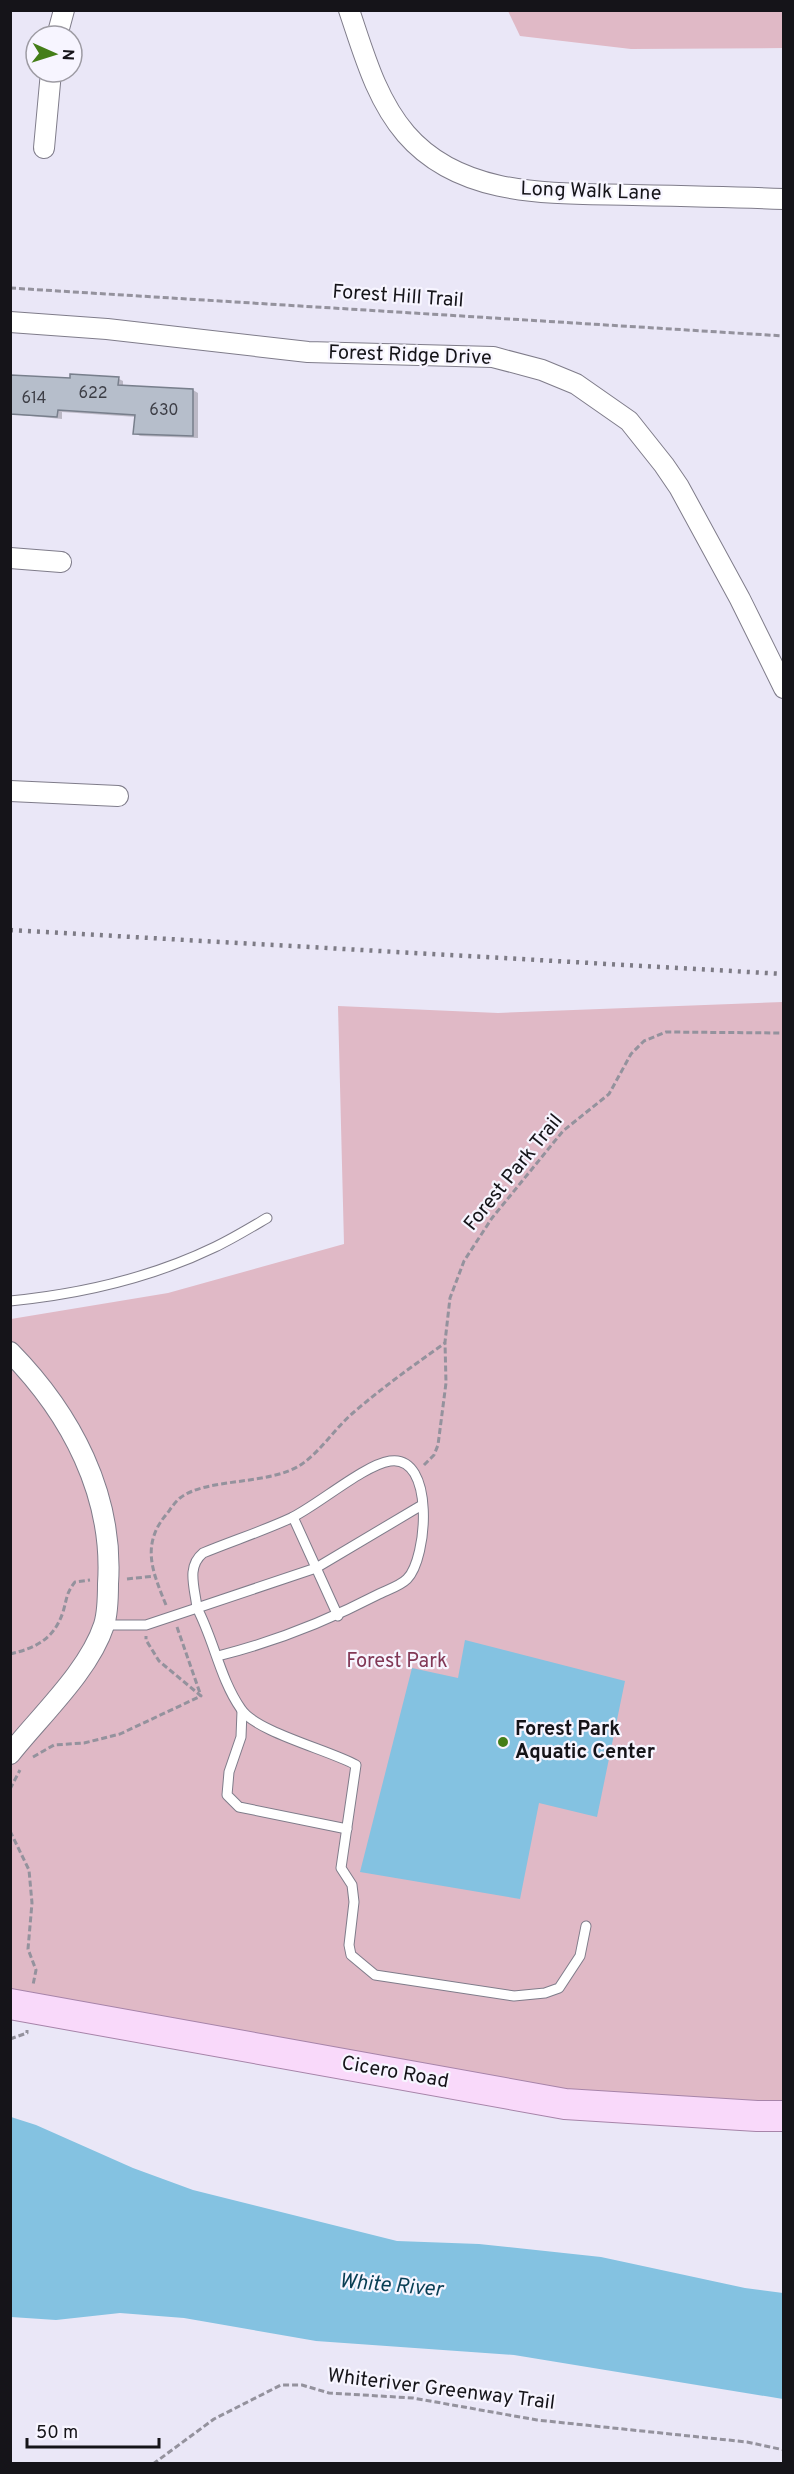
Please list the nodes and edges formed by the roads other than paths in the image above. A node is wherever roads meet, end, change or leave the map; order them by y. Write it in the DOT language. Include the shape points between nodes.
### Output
graph roads {
  1 [pos="350,10"];
  2 [pos="50,84"];
  3 [pos="44,148"];
  4 [pos="783,199"];
  5 [pos="10,322"];
  6 [pos="10,558"];
  7 [pos="61,562"];
  8 [pos="783,688"];
  9 [pos="10,791"];
  10 [pos="118,796"];
  11 [pos="267,1218"];
  12 [pos="10,1301"];
  13 [pos="10,1352"];
  14 [pos="422,1505"];
  15 [pos="293,1517"];
  16 [pos="316,1568"];
  17 [pos="198,1608"];
  18 [pos="338,1616"];
  19 [pos="104,1625"];
  20 [pos="218,1656"];
  21 [pos="242,1711"];
  22 [pos="20,1760"];
  23 [pos="347,1828"];
  24 [pos="586,1926"];
  25 [pos="20,2005"];
  26 [pos="783,2116"];
  1 -- 4 [label="street, Long Walk Lane" via="375,84 389,110 414,141 454,170 483,182 533,192"];
  2 -- 3 [label="street"];
  5 -- 8 [label="street, Forest Ridge Drive" via="308,352 493,357 576,384 629,422 679,487"];
  6 -- 7 [label="street"];
  9 -- 10 [label="street"];
  11 -- 12 [label="lane" via="215,1247 120,1282"];
  13 -- 19 [label="street" via="55,1403 82,1453 101,1502 110,1556"];
  14 -- 15 [label="lane" via="416,1473 402,1462 389,1461"];
  14 -- 16 [label="lane"];
  14 -- 18 [label="lane" via="419,1558 406,1579"];
  15 -- 16 [label="lane"];
  15 -- 17 [label="lane" via="195,1559 192,1567"];
  16 -- 17 [label="lane"];
  16 -- 18 [label="lane"];
  17 -- 19 [label="lane" via="146,1625"];
  17 -- 20 [label="lane"];
  18 -- 20 [label="lane" via="259,1646"];
  19 -- 22 [label="street"];
  20 -- 21 [label="lane"];
  21 -- 23 [label="lane" via="261,1725 356,1765"];
  21 -- 23 [label="lane" via="241,1737 229,1772 227,1795 239,1807"];
  23 -- 24 [label="lane" via="341,1868 353,1894 349,1945 351,1955 375,1976 513,1996 546,1993 559,1988 580,1956"];
  25 -- 26 [label="main road, Cicero Road" via="565,2104"];
}
